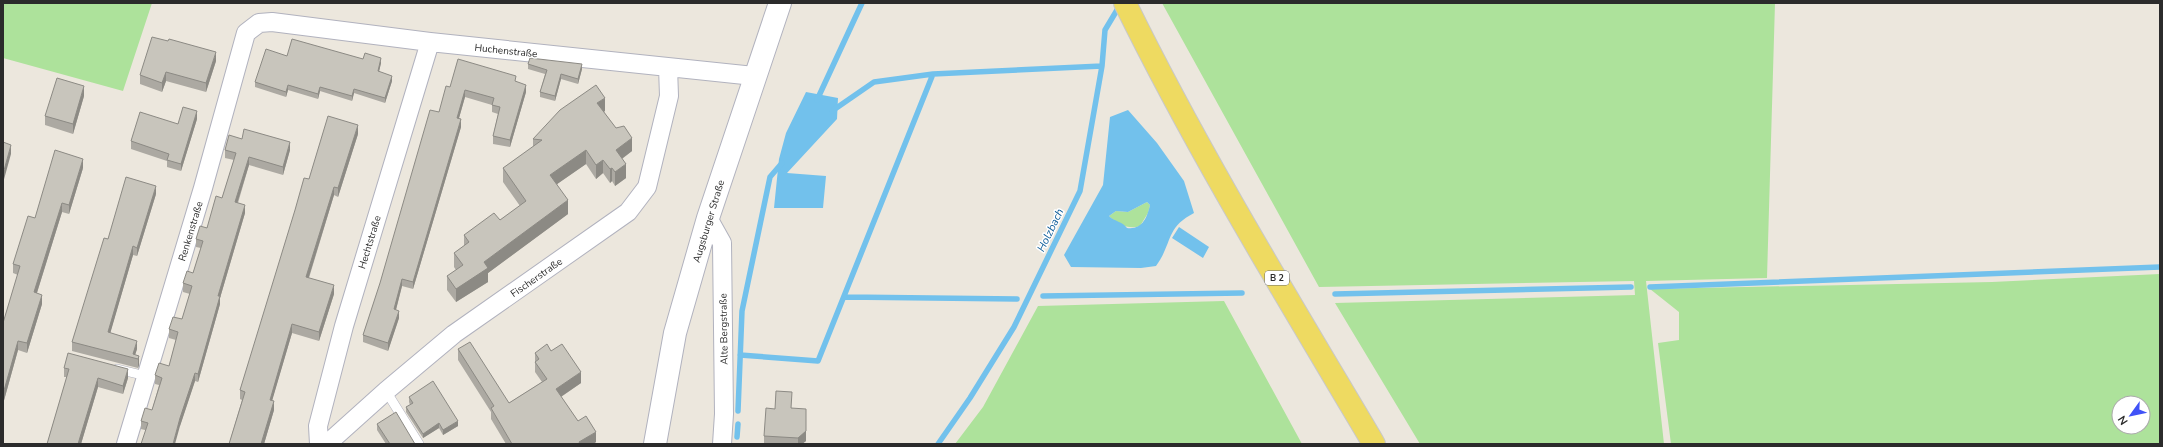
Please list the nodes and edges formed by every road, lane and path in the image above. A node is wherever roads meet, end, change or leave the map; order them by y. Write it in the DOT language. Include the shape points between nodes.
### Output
graph roads {
  1 [pos="780,3"];
  2 [pos="1125,3"];
  3 [pos="259,23"];
  4 [pos="430,42"];
  5 [pos="668,66"];
  6 [pos="754,76"];
  7 [pos="708,218"];
  8 [pos="109,367"];
  9 [pos="146,376"];
  10 [pos="386,391"];
  11 [pos="126,444"];
  12 [pos="319,444"];
  13 [pos="328,444"];
  14 [pos="419,444"];
  15 [pos="655,444"];
  16 [pos="722,444"];
  17 [pos="1374,444"];
  1 -- 6 [label="street, Augsburger Straße"];
  2 -- 17 [label="main road, B 2" via="1196,139"];
  3 -- 4 [label="street, Huchenstraße" via="272,22"];
  3 -- 9 [label="street, Renkenstraße" via="246,34"];
  4 -- 5 [label="street, Huchenstraße"];
  4 -- 12 [label="street, Hechtstraße" via="344,326 318,426"];
  5 -- 6 [label="street, Huchenstraße"];
  5 -- 10 [label="street, Fischerstraße" via="669,96 647,186 638,201 624,215 454,334"];
  6 -- 7 [label="street, Augsburger Straße"];
  7 -- 15 [label="street, Augsburger Straße" via="675,333"];
  7 -- 16 [label="street, Alte Bergstraße" via="722,243"];
  8 -- 9 [label="lane"];
  9 -- 11 [label="street, Renkenstraße"];
  10 -- 13 [label="street, Fischerstraße"];
  10 -- 14 [label="lane"];
}
